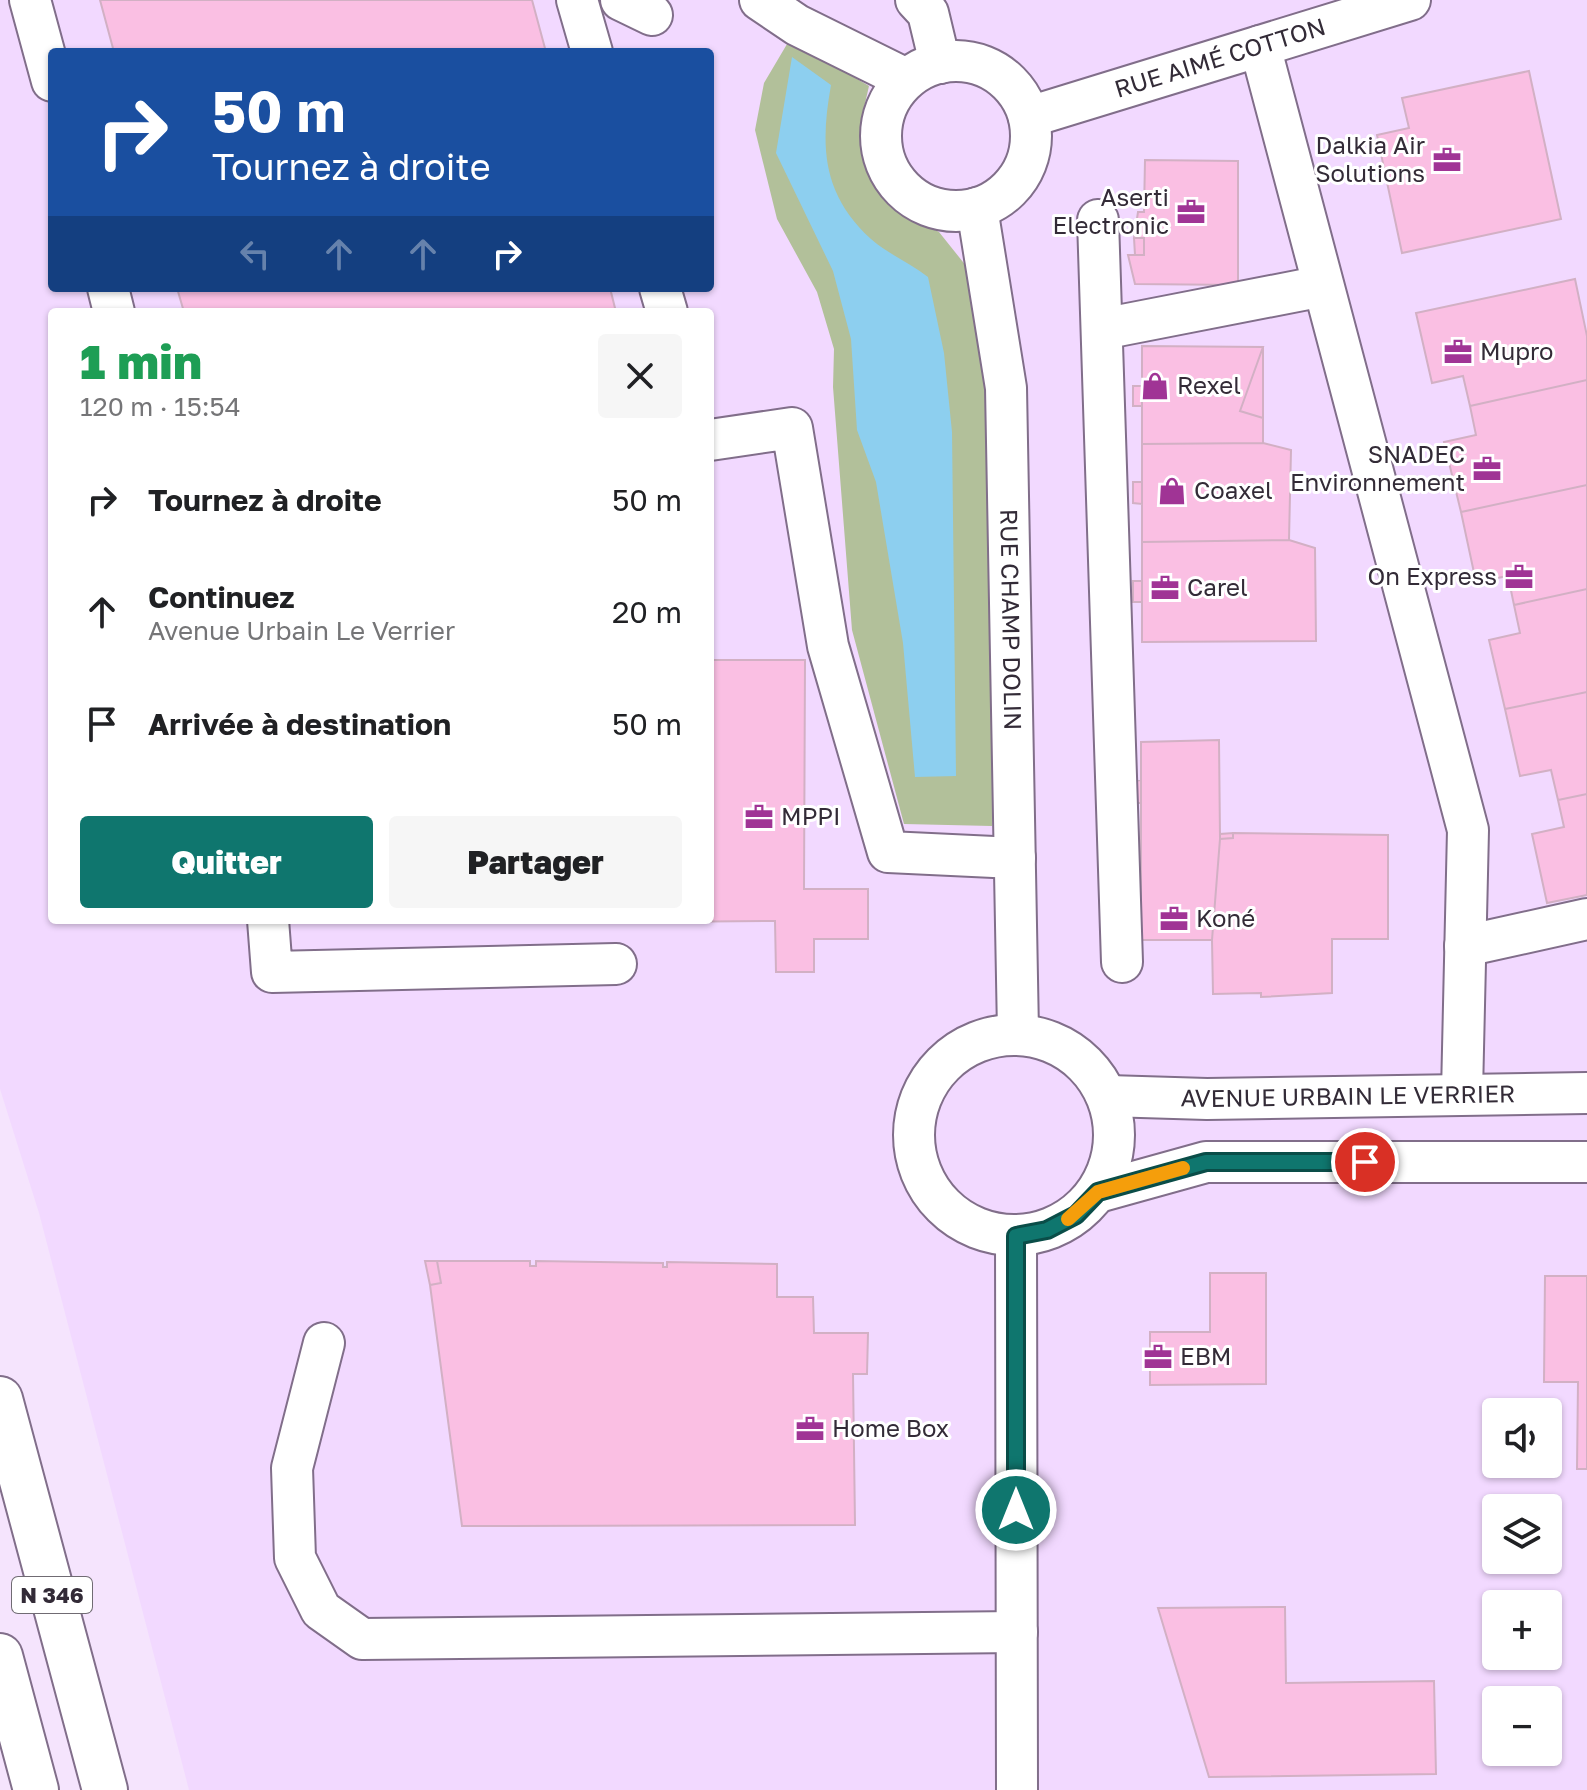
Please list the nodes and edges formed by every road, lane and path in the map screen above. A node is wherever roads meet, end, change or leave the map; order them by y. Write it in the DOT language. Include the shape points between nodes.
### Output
graph roads {
  1 [pos="30,0"];
  2 [pos="577,0"];
  3 [pos="760,0"];
  4 [pos="1410,0"];
  5 [pos="925,4"];
  6 [pos="1260,46"];
  7 [pos="591,48"];
  8 [pos="48,66"];
  9 [pos="923,71"];
  10 [pos="1029,117"];
  11 [pos="977,208"];
  12 [pos="1098,220"];
  13 [pos="1323,286"];
  14 [pos="1102,329"];
  15 [pos="714,439"];
  16 [pos="1015,858"];
  17 [pos="1587,919"];
  18 [pos="268,924"];
  19 [pos="1465,946"];
  20 [pos="1122,962"];
  21 [pos="616,964"];
  22 [pos="1018,1032"];
  23 [pos="1462,1093"];
  24 [pos="1587,1093"];
  25 [pos="1108,1096"];
  26 [pos="1587,1162"];
  27 [pos="1098,1192"];
  28 [pos="1016,1236"];
  29 [pos="324,1343"];
  30 [pos="0,1399"];
  31 [pos="1017,1632"];
  32 [pos="0,1656"];
  33 [pos="36,1790"];
  34 [pos="105,1790"];
  35 [pos="1017,1790"];
  1 -- 8 [label="street"];
  2 -- 7 [label="street"];
  3 -- 9 [label="street" via="797,25"];
  4 -- 6 [label="street, RUE AIMÉ COTTON"];
  5 -- 9 [label="street"];
  6 -- 10 [label="street, RUE AIMÉ COTTON"];
  6 -- 13 [label="street"];
  9 -- 10 [label="street" via="953,61 978,64 1001,75 1019,94"];
  9 -- 11 [label="street" via="890,99 882,123 881,148 890,172 905,192 927,206 952,212"];
  10 -- 11 [label="street" via="1029,151 1015,183 998,199"];
  11 -- 16 [label="street, RUE CHAMP DOLIN" via="1006,388"];
  12 -- 14 [label="street"];
  13 -- 14 [label="street"];
  13 -- 19 [label="street" via="1468,830"];
  14 -- 20 [label="street"];
  15 -- 16 [label="street" via="792,428 828,646 888,852"];
  16 -- 22 [label="street, RUE CHAMP DOLIN"];
  17 -- 19 [label="street"];
  18 -- 21 [label="street" via="272,972"];
  19 -- 23 [label="street"];
  22 -- 25 [label="street" via="1071,1052 1090,1068"];
  22 -- 28 [label="street" via="961,1050 936,1071 919,1099 913,1131 917,1164 939,1201 983,1231"];
  23 -- 24 [label="street, AVENUE URBAIN LE VERRIER"];
  23 -- 25 [label="street, AVENUE URBAIN LE VERRIER"];
  25 -- 27 [label="street" via="1115,1129 1112,1162"];
  26 -- 27 [label="street" via="1206,1162"];
  27 -- 28 [label="street" via="1066,1220"];
  28 -- 31 [label="street"];
  29 -- 31 [label="street" via="292,1468 295,1558 321,1610 362,1639"];
  30 -- 34 [label="highway, N 346"];
  31 -- 35 [label="street"];
  32 -- 33 [label="highway"];
}
